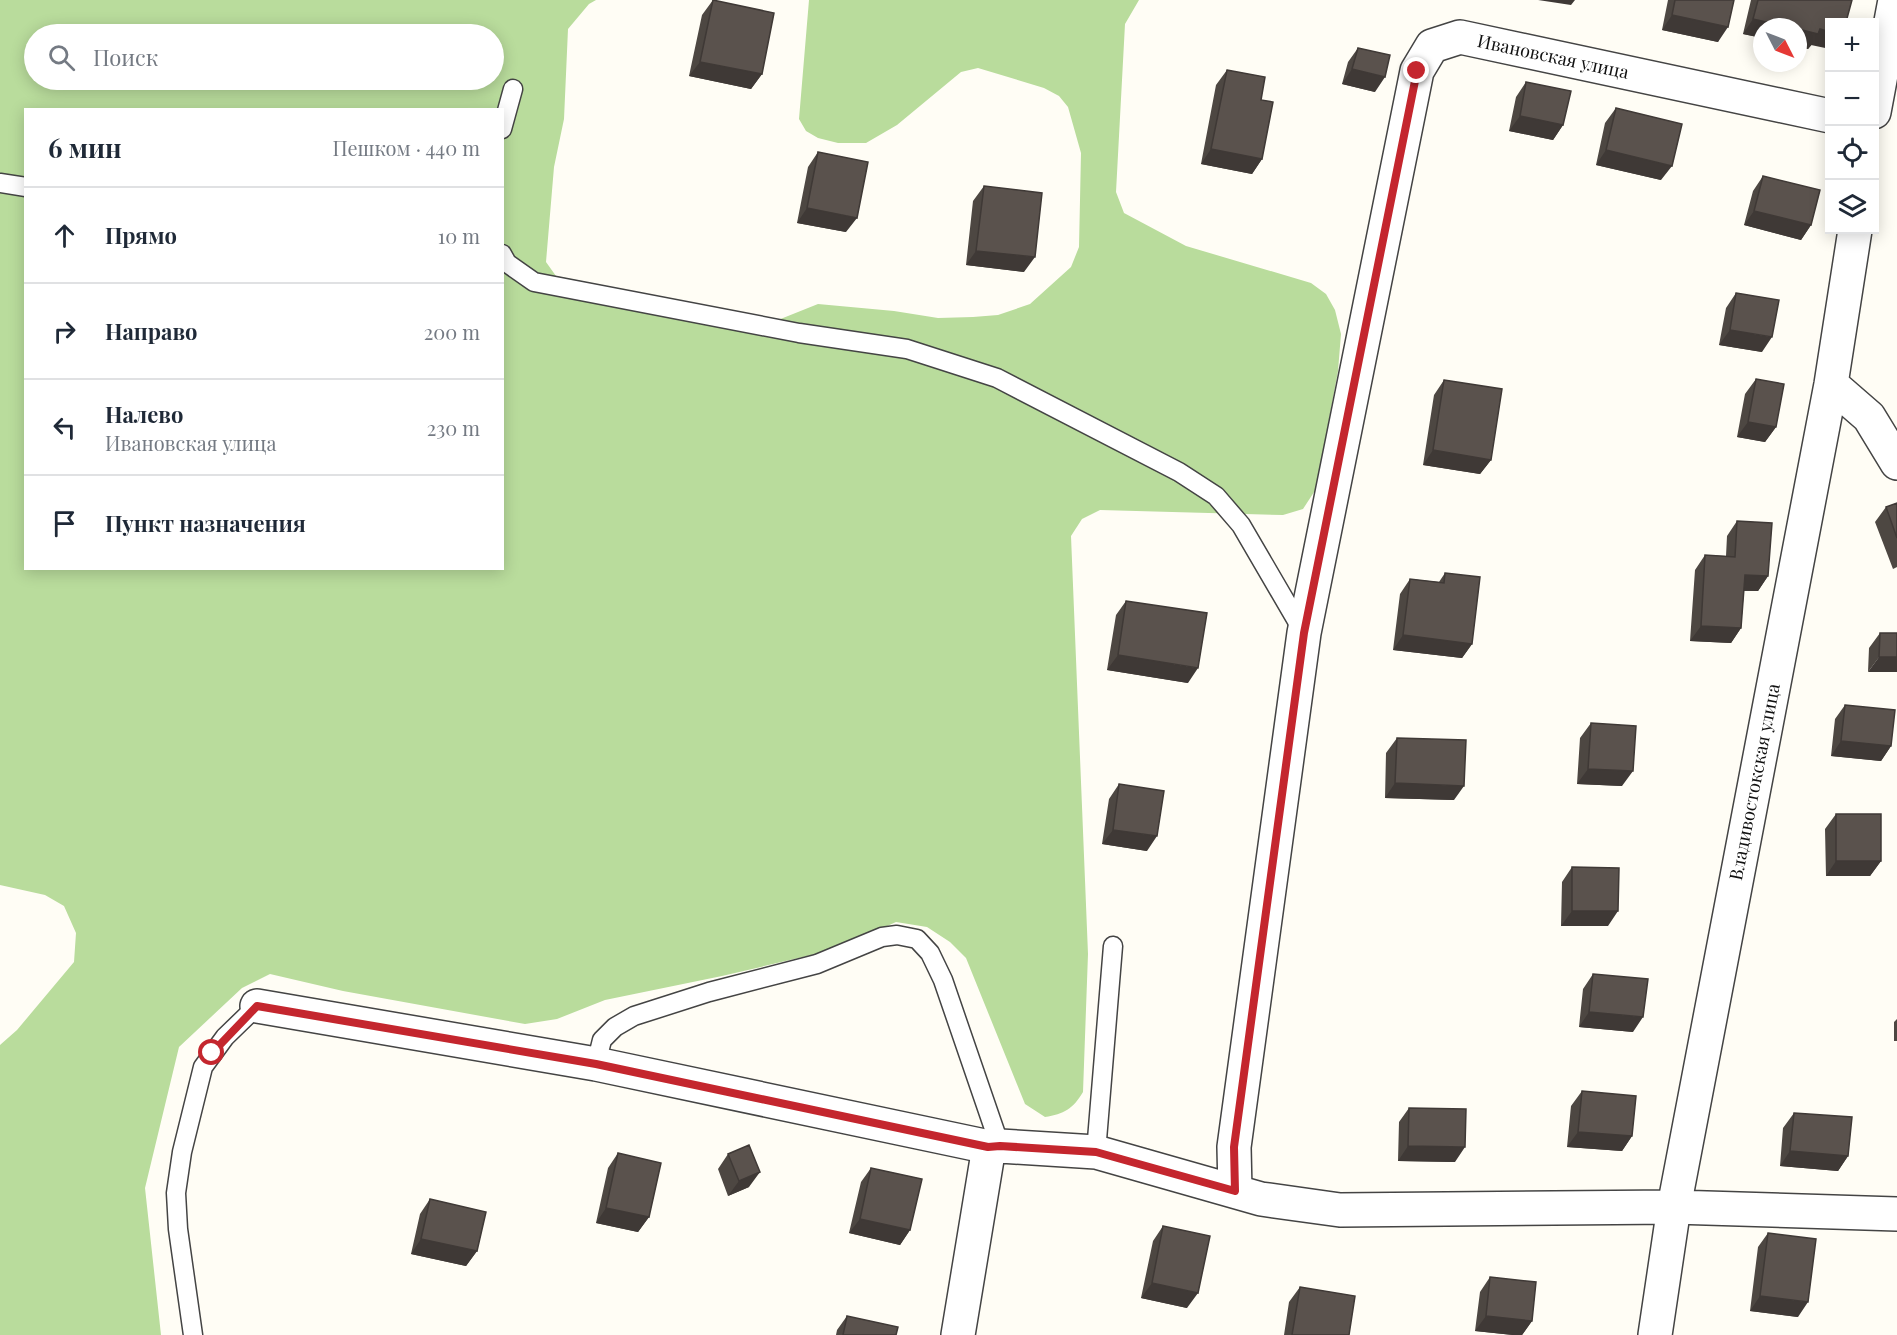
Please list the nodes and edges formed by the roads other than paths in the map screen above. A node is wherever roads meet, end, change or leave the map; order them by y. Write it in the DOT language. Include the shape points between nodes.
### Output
graph roads {
  1 [pos="1895,0"];
  2 [pos="513,89"];
  3 [pos="1879,90"];
  4 [pos="1825,115"];
  5 [pos="504,122"];
  6 [pos="0,183"];
  7 [pos="24,187"];
  8 [pos="1854,234"];
  9 [pos="504,260"];
  10 [pos="1831,384"];
  11 [pos="1897,463"];
  12 [pos="1304,633"];
  13 [pos="1113,946"];
  14 [pos="257,1006"];
  15 [pos="596,1064"];
  16 [pos="994,1146"];
  17 [pos="1096,1152"];
  18 [pos="1235,1191"];
  19 [pos="1674,1207"];
  20 [pos="1897,1214"];
  21 [pos="192,1335"];
  22 [pos="958,1335"];
  23 [pos="1655,1335"];
  1 -- 3 [label="street"];
  2 -- 5 [label="lane"];
  4 -- 12 [label="street, Ивановская улица" via="1460,37 1432,46 1417,71"];
  6 -- 7 [label="lane"];
  8 -- 10 [label="street, Владивостокская улица"];
  9 -- 12 [label="lane" via="534,282 799,333 907,349 997,378 1179,472 1216,496 1241,525"];
  10 -- 11 [label="street" via="1869,417"];
  10 -- 19 [label="street, Владивостокская улица"];
  12 -- 18 [label="street, Ивановская улица" via="1234,1147"];
  13 -- 17 [label="lane"];
  14 -- 15 [label="street"];
  14 -- 21 [label="lane" via="225,1037 204,1067 182,1152 176,1193"];
  15 -- 16 [label="street"];
  15 -- 16 [label="lane" via="602,1040 634,1016 817,964 882,937 917,939 930,953 943,980"];
  16 -- 17 [label="street"];
  16 -- 22 [label="street"];
  17 -- 18 [label="street"];
  18 -- 19 [label="street" via="1261,1199 1341,1210"];
  19 -- 20 [label="street"];
  19 -- 23 [label="street, Владивостокская улица"];
}
